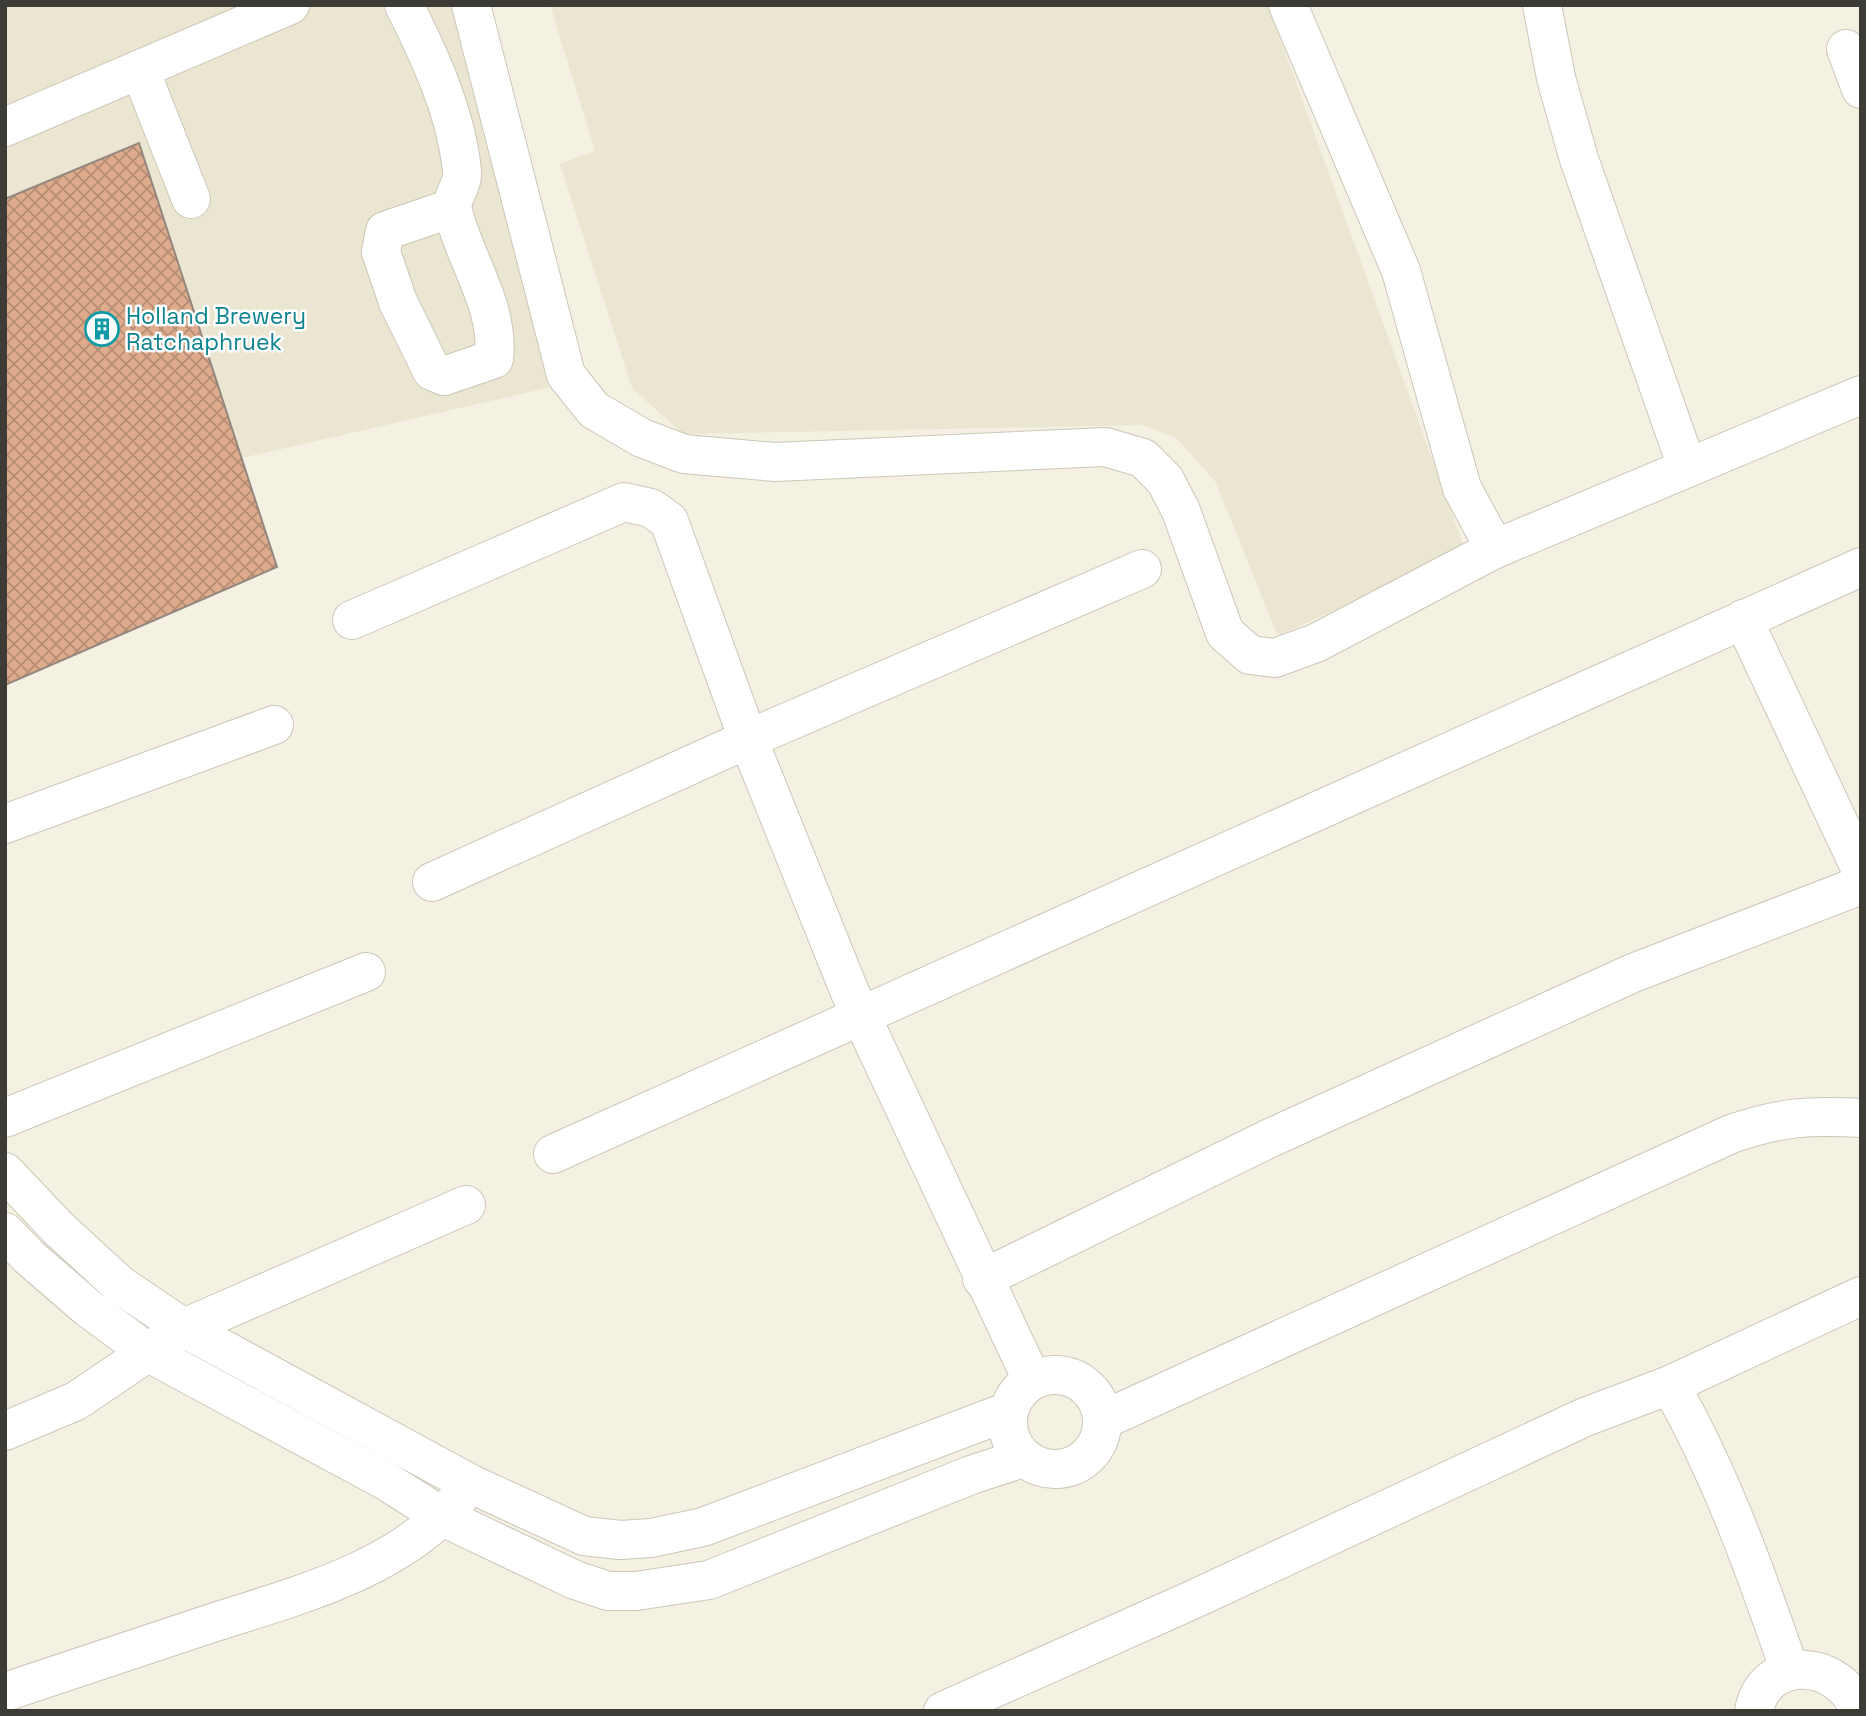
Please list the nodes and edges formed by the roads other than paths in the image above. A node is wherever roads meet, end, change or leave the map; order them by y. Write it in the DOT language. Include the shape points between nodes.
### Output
graph roads {
  1 [pos="290,5"];
  2 [pos="404,5"];
  3 [pos="471,5"];
  4 [pos="1288,5"];
  5 [pos="1542,5"];
  6 [pos="1846,49"];
  7 [pos="140,70"];
  8 [pos="1861,89"];
  9 [pos="5,127"];
  10 [pos="191,199"];
  11 [pos="452,208"];
  12 [pos="1861,395"];
  13 [pos="1687,467"];
  14 [pos="1495,549"];
  15 [pos="1861,567"];
  16 [pos="1142,569"];
  17 [pos="1743,619"];
  18 [pos="352,620"];
  19 [pos="274,725"];
  20 [pos="748,739"];
  21 [pos="5,824"];
  22 [pos="1861,870"];
  23 [pos="432,883"];
  24 [pos="1861,885"];
  25 [pos="366,972"];
  26 [pos="861,1014"];
  27 [pos="5,1118"];
  28 [pos="1861,1118"];
  29 [pos="552,1154"];
  30 [pos="5,1172"];
  31 [pos="466,1205"];
  32 [pos="5,1232"];
  33 [pos="982,1279"];
  34 [pos="1861,1296"];
  35 [pos="184,1328"];
  36 [pos="149,1353"];
  37 [pos="1032,1380"];
  38 [pos="1670,1385"];
  39 [pos="1009,1411"];
  40 [pos="1103,1420"];
  41 [pos="5,1431"];
  42 [pos="1023,1458"];
  43 [pos="471,1483"];
  44 [pos="443,1517"];
  45 [pos="1790,1671"];
  46 [pos="5,1692"];
  47 [pos="1858,1702"];
  48 [pos="943,1711"];
  49 [pos="1754,1711"];
  1 -- 7 [label="street"];
  2 -- 11 [label="street" via="446,102 463,173"];
  3 -- 14 [label="street" via="566,375 594,410 642,438 684,454 775,462 1105,447 1143,458 1165,480 1181,511 1225,633 1250,655 1275,657 1316,643"];
  4 -- 14 [label="street" via="1401,271 1462,488"];
  5 -- 13 [label="street" via="1579,159"];
  6 -- 8 [label="street"];
  7 -- 9 [label="street"];
  7 -- 10 [label="street"];
  12 -- 13 [label="street"];
  13 -- 14 [label="street"];
  15 -- 17 [label="street"];
  16 -- 20 [label="street"];
  17 -- 22 [label="street"];
  17 -- 26 [label="street"];
  18 -- 20 [label="street" via="624,502 652,508 669,521"];
  19 -- 21 [label="street"];
  20 -- 23 [label="street"];
  20 -- 26 [label="street"];
  24 -- 33 [label="street" via="1633,974 1268,1139"];
  25 -- 27 [label="street"];
  26 -- 29 [label="street"];
  26 -- 33 [label="street"];
  28 -- 40 [label="street" via="1812,1115 1774,1119 1731,1134"];
  30 -- 35 [label="street" via="120,1285"];
  31 -- 35 [label="street"];
  32 -- 36 [label="street" via="88,1308"];
  33 -- 37 [label="street"];
  34 -- 38 [label="street"];
  35 -- 36 [label="street"];
  35 -- 43 [label="street"];
  36 -- 41 [label="street" via="76,1401"];
  36 -- 44 [label="street" via="386,1481"];
  37 -- 39 [label="street" via="1013,1399"];
  37 -- 40 [label="street" via="1064,1376 1079,1381 1099,1405"];
  38 -- 45 [label="street" via="1705,1448 1751,1558"];
  38 -- 48 [label="street" via="1585,1417"];
  39 -- 42 [label="street" via="1012,1442"];
  39 -- 43 [label="street" via="703,1527 652,1538 584,1536"];
  40 -- 42 [label="street" via="1092,1452 1079,1463 1046,1469"];
  42 -- 44 [label="street" via="709,1580 636,1591 608,1591 575,1580"];
  43 -- 44 [label="street"];
  44 -- 46 [label="street" via="404,1548 333,1581"];
  45 -- 47 [label="street" via="1821,1671 1846,1687"];
  45 -- 49 [label="street" via="1770,1682"];
}
